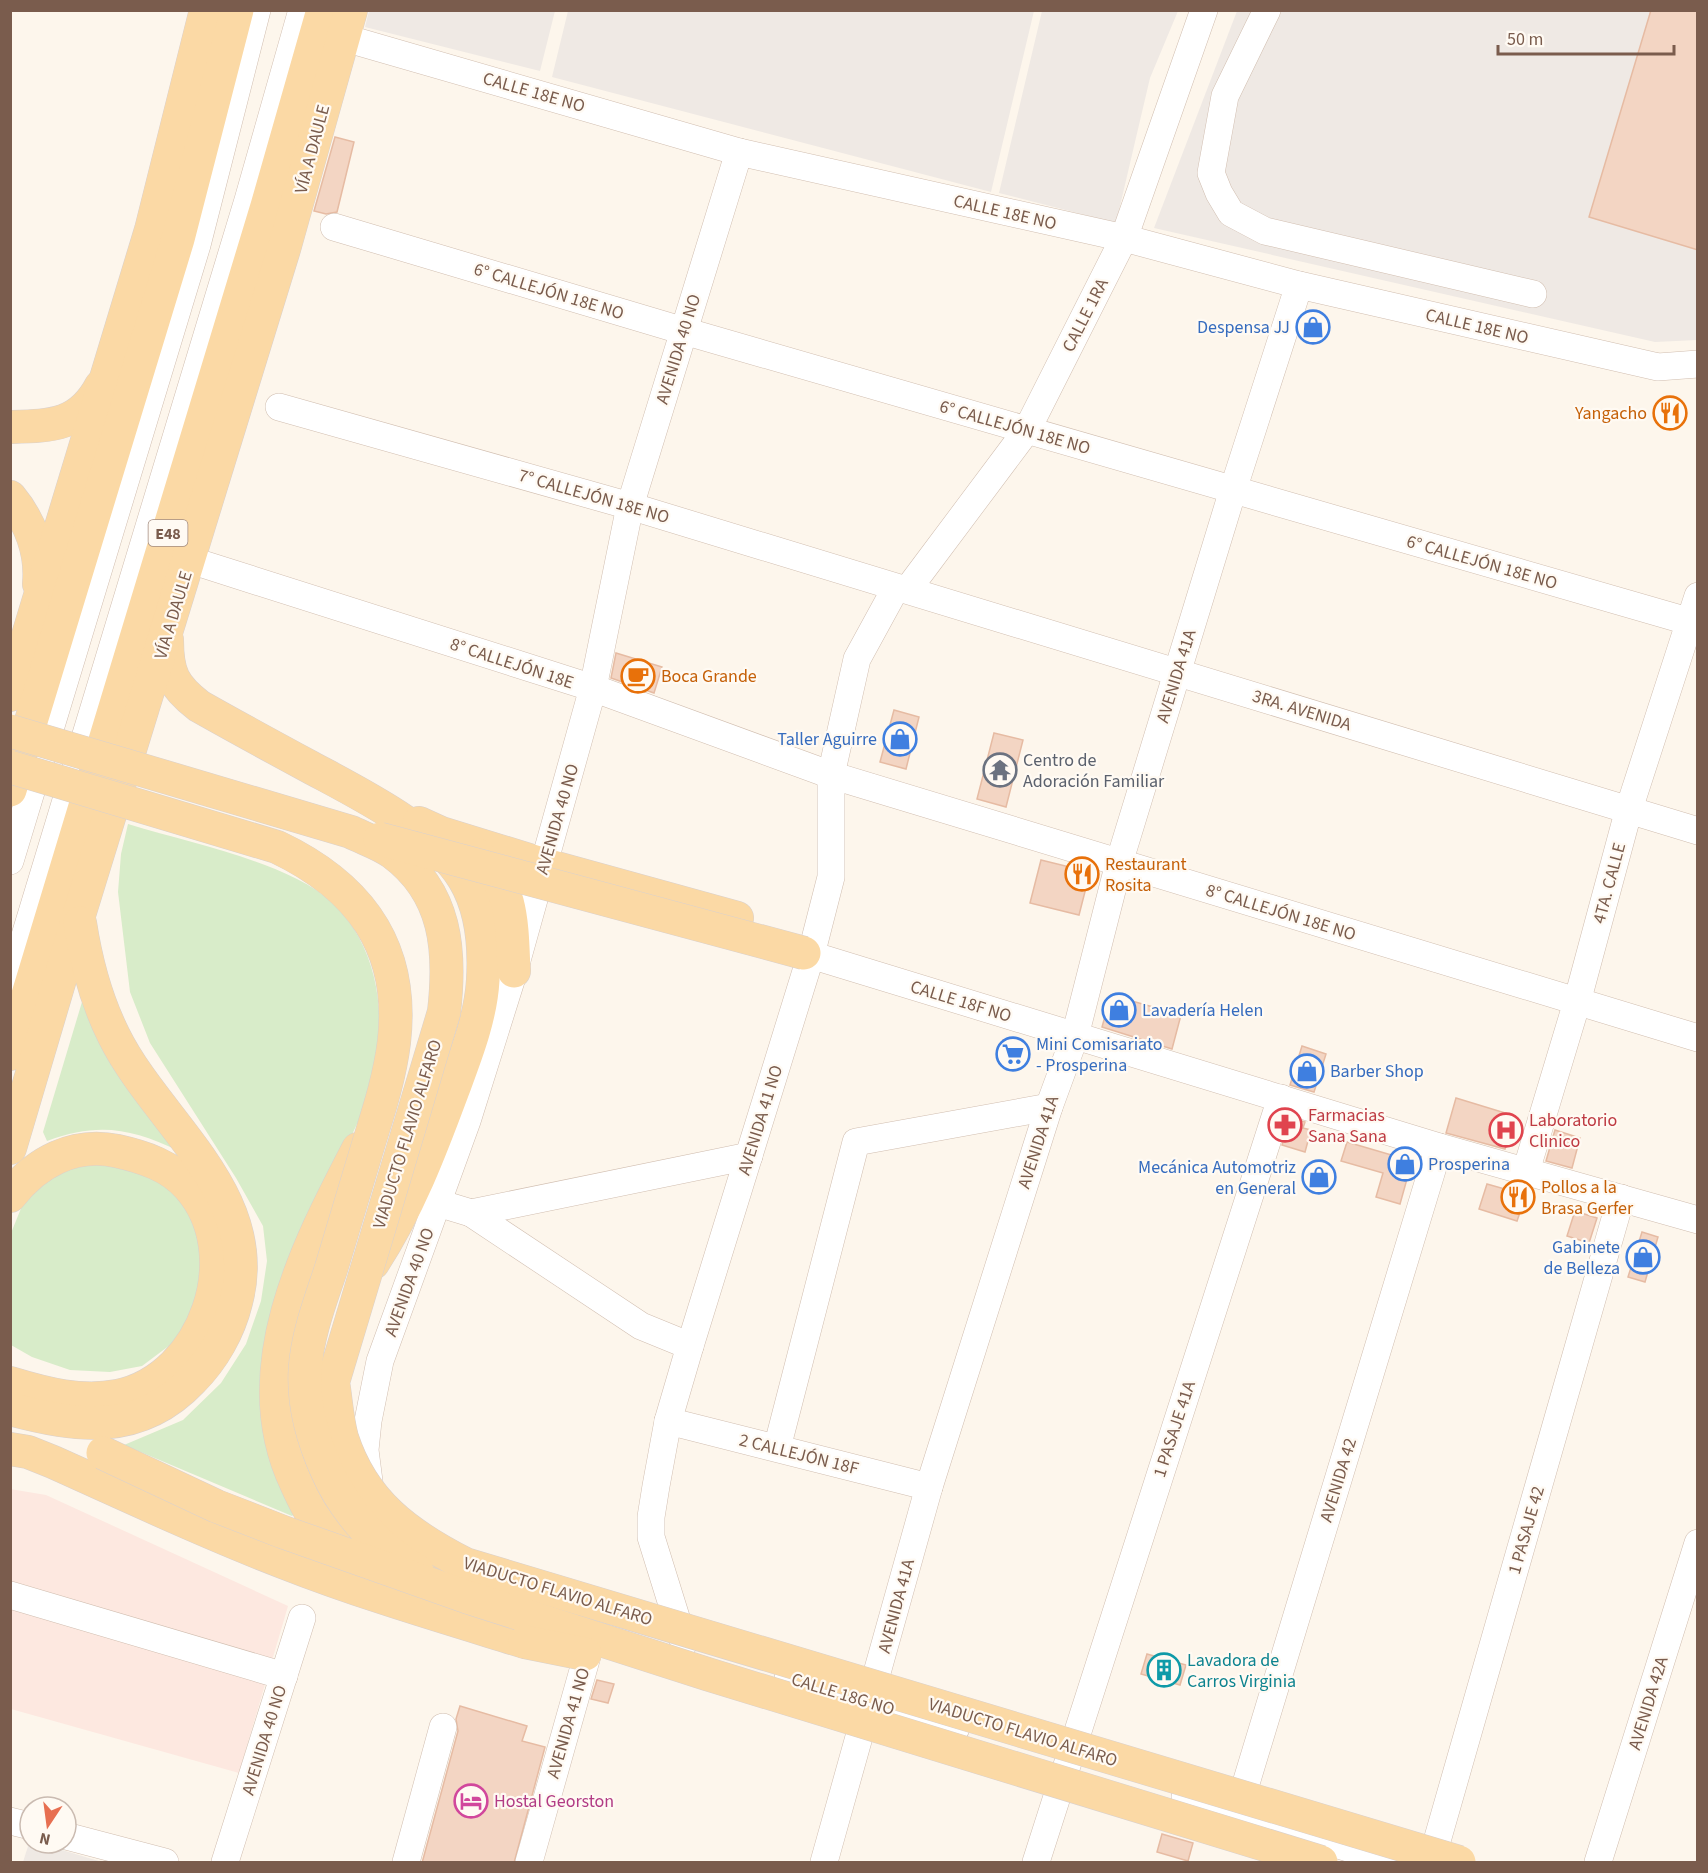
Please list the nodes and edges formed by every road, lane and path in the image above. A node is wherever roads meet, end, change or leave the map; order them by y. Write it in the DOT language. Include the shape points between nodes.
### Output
graph roads {
  1 [pos="206,10"];
  2 [pos="237,10"];
  3 [pos="257,10"];
  4 [pos="1204,10"];
  5 [pos="1267,10"];
  6 [pos="327,20"];
  7 [pos="739,152"];
  8 [pos="334,227"];
  9 [pos="1124,238"];
  10 [pos="1299,285"];
  11 [pos="1533,294"];
  12 [pos="684,331"];
  13 [pos="1698,364"];
  14 [pos="110,368"];
  15 [pos="279,407"];
  16 [pos="10,427"];
  17 [pos="1027,430"];
  18 [pos="1233,490"];
  19 [pos="10,497"];
  20 [pos="630,506"];
  21 [pos="190,560"];
  22 [pos="900,592"];
  23 [pos="1698,596"];
  24 [pos="36,609"];
  25 [pos="1694,623"];
  26 [pos="167,636"];
  27 [pos="1177,672"];
  28 [pos="593,688"];
  29 [pos="10,694"];
  30 [pos="10,730"];
  31 [pos="10,767"];
  32 [pos="831,775"];
  33 [pos="10,790"];
  34 [pos="362,795"];
  35 [pos="1629,809"];
  36 [pos="1698,831"];
  37 [pos="351,832"];
  38 [pos="441,833"];
  39 [pos="10,861"];
  40 [pos="1119,863"];
  41 [pos="544,865"];
  42 [pos="79,915"];
  43 [pos="808,954"];
  44 [pos="514,971"];
  45 [pos="10,985"];
  46 [pos="1577,1002"];
  47 [pos="1075,1036"];
  48 [pos="1698,1038"];
  49 [pos="10,1054"];
  50 [pos="1281,1098"];
  51 [pos="1048,1107"];
  52 [pos="378,1113"];
  53 [pos="1439,1147"];
  54 [pos="10,1148"];
  55 [pos="749,1156"];
  56 [pos="1526,1171"];
  57 [pos="10,1196"];
  58 [pos="1621,1198"];
  59 [pos="438,1203"];
  60 [pos="471,1213"];
  61 [pos="1698,1220"];
  62 [pos="362,1280"];
  63 [pos="690,1346"];
  64 [pos="10,1383"];
  65 [pos="10,1410"];
  66 [pos="668,1421"];
  67 [pos="777,1448"];
  68 [pos="10,1449"];
  69 [pos="97,1466"];
  70 [pos="368,1481"];
  71 [pos="929,1487"];
  72 [pos="1698,1543"];
  73 [pos="470,1587"];
  74 [pos="10,1595"];
  75 [pos="302,1618"];
  76 [pos="598,1618"];
  77 [pos="685,1646"];
  78 [pos="707,1674"];
  79 [pos="284,1676"];
  80 [pos="870,1703"];
  81 [pos="443,1727"];
  82 [pos="1067,1761"];
  83 [pos="1237,1813"];
  84 [pos="1300,1832"];
  85 [pos="78,1839"];
  86 [pos="165,1863"];
  87 [pos="225,1863"];
  88 [pos="406,1863"];
  89 [pos="529,1863"];
  90 [pos="824,1863"];
  91 [pos="1036,1863"];
  92 [pos="1291,1863"];
  93 [pos="1321,1863"];
  94 [pos="1392,1863"];
  95 [pos="1431,1863"];
  96 [pos="1459,1863"];
  97 [pos="1598,1863"];
  1 -- 14 [label="main road" via="152,230"];
  2 -- 33 [label="main road" via="178,239"];
  3 -- 39 [label="street" via="191,265"];
  4 -- 9 [label="street, CALLE 1RA"];
  5 -- 11 [label="street" via="1225,96 1211,173 1231,213 1265,231"];
  6 -- 7 [label="street, CALLE 18E NO"];
  6 -- 21 [label="main road, VÍA A DAULE / E48" via="284,249"];
  6 -- 45 [label="street" via="248,200"];
  6 -- 49 [label="main road, VÍA A DAULE / E48"];
  7 -- 9 [label="street, CALLE 18E NO"];
  7 -- 12 [label="street, AVENIDA 40 NO"];
  8 -- 12 [label="street, 6° CALLEJÓN 18E NO"];
  9 -- 10 [label="street, CALLE 18E NO"];
  9 -- 17 [label="street, CALLE 1RA"];
  10 -- 13 [label="street, CALLE 18E NO" via="1658,367"];
  10 -- 18 [label="street, AVENIDA 41A"];
  12 -- 17 [label="street, 6° CALLEJÓN 18E NO"];
  12 -- 20 [label="street, AVENIDA 40 NO"];
  14 -- 16 [label="main road" via="96,396 80,413 49,426"];
  14 -- 24 [label="main road"];
  15 -- 20 [label="street, 7° CALLEJÓN 18E NO"];
  17 -- 18 [label="street, 6° CALLEJÓN 18E NO"];
  17 -- 22 [label="street, CALLE 1RA"];
  18 -- 25 [label="street, 6° CALLEJÓN 18E NO"];
  18 -- 27 [label="street, AVENIDA 41A"];
  19 -- 24 [label="main road" via="31,529 38,552"];
  20 -- 22 [label="street, 7° CALLEJÓN 18E NO"];
  20 -- 28 [label="street, AVENIDA 40 NO"];
  21 -- 26 [label="main road, VÍA A DAULE / E48"];
  21 -- 28 [label="street, 8° CALLEJÓN 18E"];
  22 -- 27 [label="street, 3RA. AVENIDA"];
  22 -- 32 [label="street, AVENIDA 41 NO" via="856,659"];
  23 -- 25 [label="street, 4TA. CALLE"];
  24 -- 29 [label="main road"];
  25 -- 35 [label="street, 4TA. CALLE"];
  26 -- 34 [label="main road" via="167,662 180,692"];
  26 -- 42 [label="main road, VÍA A DAULE / E48"];
  27 -- 35 [label="street, 3RA. AVENIDA"];
  27 -- 40 [label="street, AVENIDA 41A"];
  28 -- 32 [label="street, 8° CALLEJÓN 18E"];
  28 -- 41 [label="street, AVENIDA 40 NO"];
  30 -- 37 [label="main road, VIADUCTO FLAVIO ALFARO, bridge"];
  31 -- 52 [label="main road, bridge" via="277,847 331,878 354,899 380,940 393,990 394,1042"];
  32 -- 40 [label="street, 8° CALLEJÓN 18E NO"];
  32 -- 43 [label="street, AVENIDA 41 NO" via="831,878"];
  34 -- 38 [label="main road"];
  34 -- 62 [label="main road, bridge" via="418,833 464,879 481,925 483,982 464,1060 415,1190"];
  35 -- 36 [label="street, 3RA. AVENIDA"];
  35 -- 46 [label="street, 4TA. CALLE"];
  37 -- 43 [label="main road, bridge"];
  37 -- 62 [label="main road, VIADUCTO FLAVIO ALFARO, bridge" via="392,852 417,875 436,907 446,939 448,971 444,1012 433,1054"];
  38 -- 41 [label="main road"];
  38 -- 44 [label="main road" via="487,863 500,881 512,924"];
  40 -- 46 [label="street, 8° CALLEJÓN 18E NO"];
  40 -- 47 [label="street, AVENIDA 41A"];
  41 -- 43 [label="main road" via="751,922"];
  41 -- 44 [label="street, AVENIDA 40 NO"];
  42 -- 54 [label="main road, VÍA A DAULE / E48"];
  42 -- 65 [label="main road" via="87,964 114,1036 226,1199 238,1229 243,1259 240,1288 221,1342 199,1374 160,1407 106,1423 76,1424"];
  43 -- 47 [label="street, CALLE 18F NO"];
  43 -- 55 [label="street, AVENIDA 41 NO"];
  44 -- 59 [label="street, AVENIDA 40 NO"];
  46 -- 48 [label="street, 8° CALLEJÓN 18E NO"];
  46 -- 56 [label="street, 4TA. CALLE"];
  47 -- 50 [label="street, CALLE 18F NO"];
  47 -- 51 [label="street, AVENIDA 41A"];
  50 -- 53 [label="street, CALLE 18F NO"];
  50 -- 82 [label="street, 1 PASAJE 41A"];
  51 -- 67 [label="street" via="856,1142"];
  51 -- 71 [label="street, AVENIDA 41A"];
  52 -- 73 [label="main road, bridge" via="308,1347 305,1370 309,1417 326,1467 350,1511 414,1569"];
  52 -- 73 [label="main road, bridge" via="318,1225 278,1350 276,1410 290,1472 322,1528"];
  53 -- 56 [label="street, CALLE 18F NO"];
  53 -- 83 [label="street, AVENIDA 42"];
  55 -- 60 [label="street"];
  55 -- 63 [label="street, AVENIDA 41 NO"];
  56 -- 58 [label="street, CALLE 18F NO"];
  57 -- 64 [label="main road" via="24,1178 65,1153 107,1149 136,1155 166,1167 189,1187 204,1210 217,1259 209,1310 198,1333 171,1368 145,1386 91,1399 63,1397"];
  58 -- 61 [label="street, CALLE 18F NO"];
  58 -- 95 [label="street, 1 PASAJE 42"];
  59 -- 60 [label="street"];
  59 -- 70 [label="street, AVENIDA 40 NO" via="380,1361 365,1450"];
  60 -- 63 [label="street" via="641,1326"];
  62 -- 96 [label="main road, VIADUCTO FLAVIO ALFARO, bridge" via="333,1382 342,1437 360,1475 391,1518 426,1544 465,1564 554,1593"];
  63 -- 66 [label="street, AVENIDA 41 NO"];
  65 -- 69 [label="main road, VIADUCTO FLAVIO ALFARO"];
  66 -- 67 [label="street, 2 CALLEJÓN 18F"];
  66 -- 77 [label="street, AVENIDA 41 NO" via="651,1537"];
  67 -- 71 [label="street, 2 CALLEJÓN 18F"];
  68 -- 69 [label="main road"];
  69 -- 73 [label="main road, VIADUCTO FLAVIO ALFARO, bridge" via="283,1532"];
  69 -- 78 [label="main road, bridge" via="207,1532 375,1595 525,1642"];
  70 -- 73 [label="street, CALLE 18G NO" via="380,1518 396,1535"];
  71 -- 80 [label="street, AVENIDA 41A"];
  72 -- 97 [label="street, AVENIDA 42A"];
  73 -- 76 [label="street, CALLE 18G NO"];
  73 -- 78 [label="main road, VIADUCTO FLAVIO ALFARO, bridge"];
  74 -- 79 [label="street"];
  75 -- 79 [label="street, AVENIDA 40 NO"];
  76 -- 77 [label="street, CALLE 18G NO"];
  76 -- 89 [label="street, AVENIDA 41 NO"];
  77 -- 80 [label="street, CALLE 18G NO"];
  78 -- 93 [label="main road, VIADUCTO FLAVIO ALFARO, bridge"];
  79 -- 87 [label="street, AVENIDA 40 NO"];
  80 -- 82 [label="street, CALLE 18G NO"];
  80 -- 90 [label="street, AVENIDA 41A"];
  81 -- 88 [label="street"];
  82 -- 83 [label="street, CALLE 18G NO"];
  82 -- 91 [label="street, 1 PASAJE 41A"];
  83 -- 84 [label="street, CALLE 18G NO"];
  84 -- 92 [label="street"];
  84 -- 94 [label="street, CALLE 18G NO"];
  85 -- 86 [label="street"];
}
